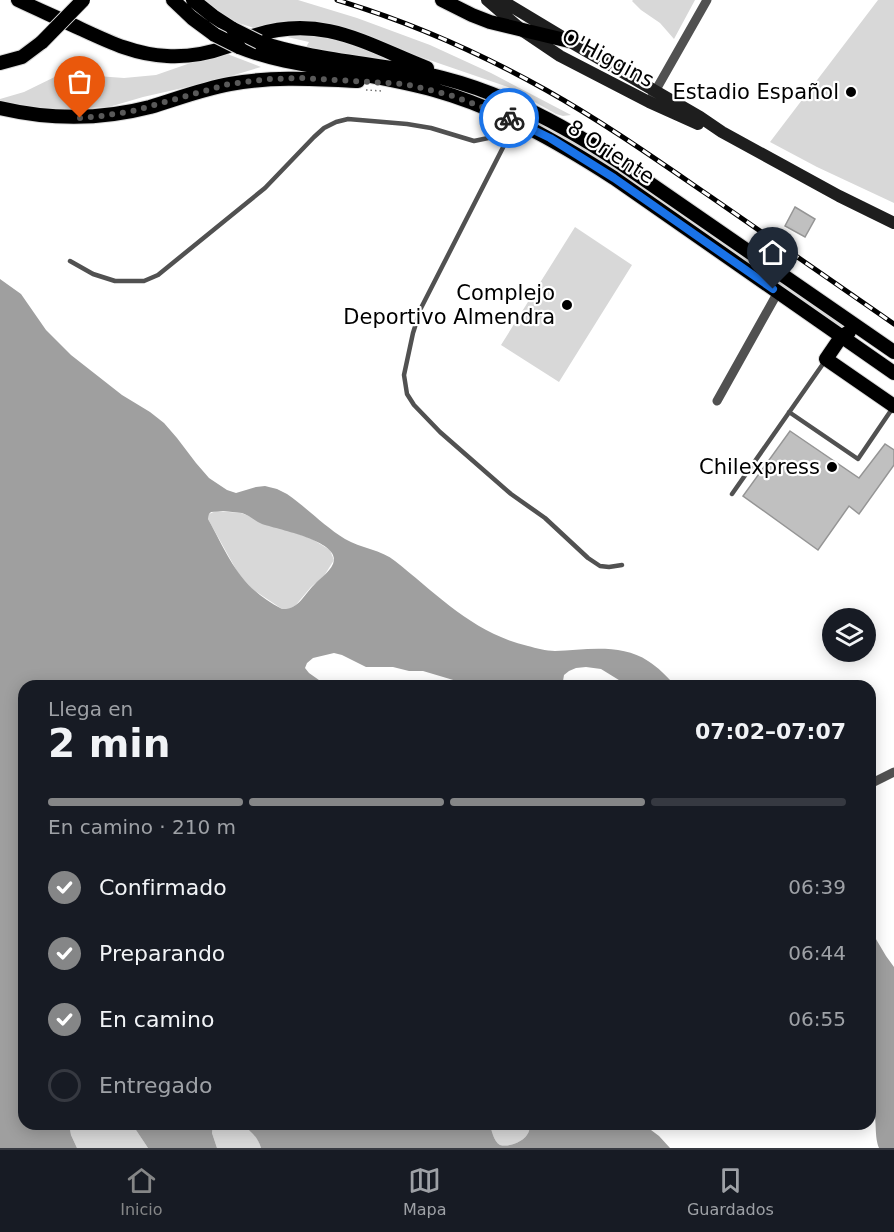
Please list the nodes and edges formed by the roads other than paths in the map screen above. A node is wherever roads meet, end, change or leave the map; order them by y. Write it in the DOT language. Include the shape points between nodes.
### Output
graph roads {
  1 [pos="18,0"];
  2 [pos="83,0"];
  3 [pos="173,0"];
  4 [pos="193,0"];
  5 [pos="442,0"];
  6 [pos="488,0"];
  7 [pos="501,0"];
  8 [pos="707,0"];
  9 [pos="523,31"];
  10 [pos="568,41"];
  11 [pos="0,63"];
  12 [pos="405,84"];
  13 [pos="474,86"];
  14 [pos="652,97"];
  15 [pos="0,108"];
  16 [pos="494,112"];
  17 [pos="535,113"];
  18 [pos="516,122"];
  19 [pos="502,132"];
  20 [pos="894,223"];
  21 [pos="70,261"];
  22 [pos="778,292"];
  23 [pos="862,330"];
  24 [pos="841,337"];
  25 [pos="894,352"];
  26 [pos="826,359"];
  27 [pos="894,373"];
  28 [pos="717,401"];
  29 [pos="894,406"];
  30 [pos="789,412"];
  31 [pos="732,494"];
  32 [pos="622,566"];
  33 [pos="894,772"];
  34 [pos="876,781"];
  1 -- 13 [label="main road" via="141,53 193,55 265,33 316,29 364,41"];
  2 -- 11 [label="main road, bridge" via="42,42 22,57"];
  3 -- 12 [label="main road, 8 Oriente, bridge" via="215,35 239,47 278,60"];
  4 -- 13 [label="main road, 8 Oriente, bridge" via="259,42"];
  5 -- 9 [label="main road" via="481,19"];
  6 -- 9 [label="main road, O'Higgins"];
  7 -- 10 [label="main road, O'Higgins"];
  8 -- 14 [label="street"];
  9 -- 10 [label="main road"];
  9 -- 14 [label="main road, O'Higgins" via="560,56"];
  10 -- 14 [label="main road, O'Higgins"];
  12 -- 15 [label="main road" via="302,78 255,80 214,87 141,109 91,117 37,115"];
  12 -- 16 [label="main road, 8 Oriente" via="450,95"];
  13 -- 17 [label="main road, 8 Oriente"];
  14 -- 20 [label="main road, O'Higgins" via="700,117 831,192"];
  16 -- 18 [label="main road, 8 Oriente"];
  16 -- 19 [label="lane"];
  17 -- 18 [label="lane"];
  17 -- 23 [label="main road, 8 Oriente" via="605,153"];
  18 -- 19 [label="lane"];
  18 -- 22 [label="main road, 8 Oriente" via="614,178"];
  18 -- 32 [label="lane" via="422,308 406,361 407,394 440,432 588,558 600,566"];
  19 -- 21 [label="lane" via="474,141 407,124 348,119 336,122 314,137 265,188 158,275 144,281 115,281"];
  22 -- 24 [label="main road, 8 Oriente"];
  22 -- 28 [label="street"];
  23 -- 24 [label="main road"];
  23 -- 25 [label="main road, 8 Oriente"];
  24 -- 26 [label="main road"];
  24 -- 27 [label="main road, 8 Oriente"];
  26 -- 29 [label="main road"];
  26 -- 30 [label="lane"];
  29 -- 30 [label="lane" via="858,459"];
  30 -- 31 [label="lane"];
  33 -- 34 [label="street"];
}
